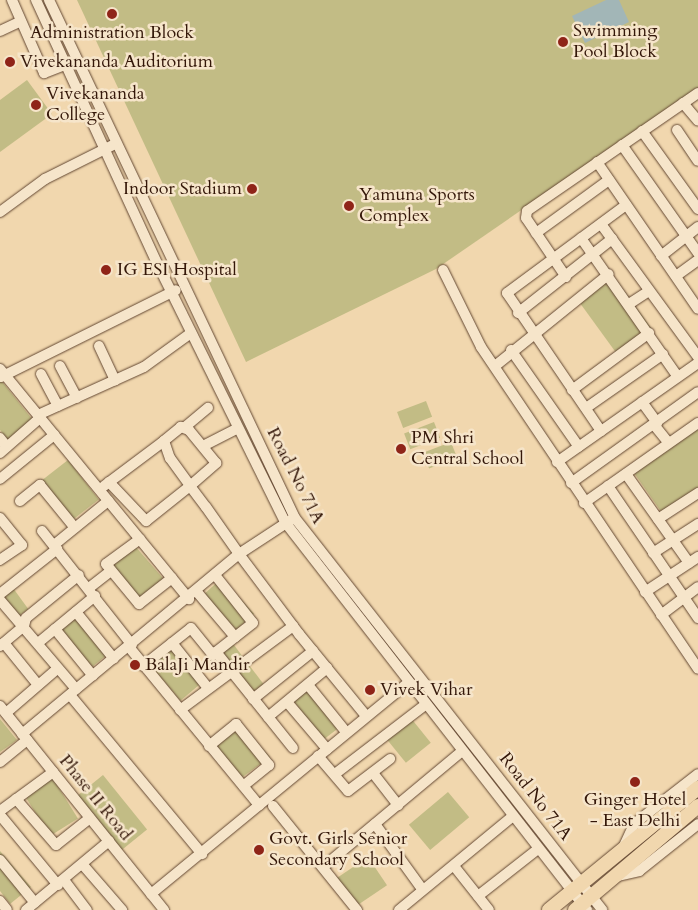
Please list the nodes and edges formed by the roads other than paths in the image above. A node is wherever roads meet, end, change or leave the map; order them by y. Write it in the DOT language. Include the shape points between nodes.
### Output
graph roads {
  1 [pos="12,0"];
  2 [pos="36,0"];
  3 [pos="49,0"];
  4 [pos="21,21"];
  5 [pos="0,31"];
  6 [pos="65,65"];
  7 [pos="698,92"];
  8 [pos="683,103"];
  9 [pos="698,121"];
  10 [pos="677,130"];
  11 [pos="642,131"];
  12 [pos="117,143"];
  13 [pos="622,145"];
  14 [pos="104,149"];
  15 [pos="698,161"];
  16 [pos="597,162"];
  17 [pos="609,180"];
  18 [pos="626,204"];
  19 [pos="698,209"];
  20 [pos="0,212"];
  21 [pos="601,224"];
  22 [pos="698,227"];
  23 [pos="536,233"];
  24 [pos="687,237"];
  25 [pos="580,238"];
  26 [pos="612,239"];
  27 [pos="698,253"];
  28 [pos="594,256"];
  29 [pos="661,256"];
  30 [pos="552,258"];
  31 [pos="698,260"];
  32 [pos="443,270"];
  33 [pos="609,274"];
  34 [pos="676,276"];
  35 [pos="566,277"];
  36 [pos="184,286"];
  37 [pos="649,291"];
  38 [pos="172,292"];
  39 [pos="629,304"];
  40 [pos="698,310"];
  41 [pos="518,313"];
  42 [pos="532,332"];
  43 [pos="191,333"];
  44 [pos="649,333"];
  45 [pos="99,346"];
  46 [pos="511,350"];
  47 [pos="663,354"];
  48 [pos="698,357"];
  49 [pos="698,363"];
  50 [pos="60,366"];
  51 [pos="495,366"];
  52 [pos="2,374"];
  53 [pos="42,374"];
  54 [pos="678,377"];
  55 [pos="114,380"];
  56 [pos="572,390"];
  57 [pos="698,392"];
  58 [pos="76,398"];
  59 [pos="642,402"];
  60 [pos="58,406"];
  61 [pos="208,408"];
  62 [pos="586,408"];
  63 [pos="39,417"];
  64 [pos="698,423"];
  65 [pos="656,425"];
  66 [pos="185,427"];
  67 [pos="238,428"];
  68 [pos="601,431"];
  69 [pos="54,435"];
  70 [pos="0,438"];
  71 [pos="164,441"];
  72 [pos="668,442"];
  73 [pos="203,446"];
  74 [pos="579,447"];
  75 [pos="4,450"];
  76 [pos="557,462"];
  77 [pos="626,474"];
  78 [pos="0,479"];
  79 [pos="109,482"];
  80 [pos="571,483"];
  81 [pos="190,486"];
  82 [pos="608,486"];
  83 [pos="99,490"];
  84 [pos="698,493"];
  85 [pos="20,501"];
  86 [pos="108,501"];
  87 [pos="584,503"];
  88 [pos="0,518"];
  89 [pos="658,519"];
  90 [pos="290,520"];
  91 [pos="698,524"];
  92 [pos="75,528"];
  93 [pos="42,531"];
  94 [pos="140,539"];
  95 [pos="673,540"];
  96 [pos="55,547"];
  97 [pos="653,553"];
  98 [pos="239,554"];
  99 [pos="0,560"];
  100 [pos="694,560"];
  101 [pos="111,571"];
  102 [pos="79,575"];
  103 [pos="215,576"];
  104 [pos="669,576"];
  105 [pos="172,578"];
  106 [pos="698,587"];
  107 [pos="92,592"];
  108 [pos="197,592"];
  109 [pos="645,592"];
  110 [pos="0,594"];
  111 [pos="684,598"];
  112 [pos="189,599"];
  113 [pos="0,600"];
  114 [pos="76,612"];
  115 [pos="660,615"];
  116 [pos="698,618"];
  117 [pos="24,626"];
  118 [pos="293,626"];
  119 [pos="55,629"];
  120 [pos="235,638"];
  121 [pos="38,643"];
  122 [pos="172,643"];
  123 [pos="2,644"];
  124 [pos="131,646"];
  125 [pos="216,652"];
  126 [pos="313,652"];
  127 [pos="114,659"];
  128 [pos="143,666"];
  129 [pos="327,668"];
  130 [pos="57,669"];
  131 [pos="698,669"];
  132 [pos="231,671"];
  133 [pos="93,676"];
  134 [pos="408,683"];
  135 [pos="38,685"];
  136 [pos="308,685"];
  137 [pos="208,688"];
  138 [pos="73,692"];
  139 [pos="253,699"];
  140 [pos="287,702"];
  141 [pos="425,705"];
  142 [pos="3,710"];
  143 [pos="180,710"];
  144 [pos="366,716"];
  145 [pos="268,717"];
  146 [pos="346,732"];
  147 [pos="25,737"];
  148 [pos="209,746"];
  149 [pos="292,748"];
  150 [pos="323,752"];
  151 [pos="461,752"];
  152 [pos="390,759"];
  153 [pos="0,762"];
  154 [pos="53,772"];
  155 [pos="373,773"];
  156 [pos="335,774"];
  157 [pos="698,774"];
  158 [pos="243,786"];
  159 [pos="698,788"];
  160 [pos="16,799"];
  161 [pos="259,805"];
  162 [pos="398,805"];
  163 [pos="273,806"];
  164 [pos="698,806"];
  165 [pos="0,813"];
  166 [pos="512,817"];
  167 [pos="90,818"];
  168 [pos="375,824"];
  169 [pos="698,824"];
  170 [pos="109,841"];
  171 [pos="623,849"];
  172 [pos="538,850"];
  173 [pos="202,854"];
  174 [pos="0,860"];
  175 [pos="83,864"];
  176 [pos="454,866"];
  177 [pos="323,867"];
  178 [pos="614,877"];
  179 [pos="61,883"];
  180 [pos="577,887"];
  181 [pos="422,889"];
  182 [pos="151,894"];
  183 [pos="478,896"];
  184 [pos="0,901"];
  185 [pos="36,902"];
  186 [pos="584,905"];
  187 [pos="83,908"];
  188 [pos="7,910"];
  189 [pos="26,910"];
  190 [pos="45,910"];
  191 [pos="122,910"];
  192 [pos="164,910"];
  193 [pos="357,910"];
  194 [pos="399,910"];
  195 [pos="489,910"];
  196 [pos="549,910"];
  197 [pos="602,910"];
  1 -- 4 [label="street"];
  2 -- 6 [label="street, Road No 71A"];
  3 -- 12 [label="street, Road No 71A"];
  4 -- 5 [label="street"];
  4 -- 6 [label="street" via="44,73"];
  6 -- 14 [label="street, Road No 71A"];
  7 -- 8 [label="street"];
  8 -- 9 [label="street"];
  8 -- 11 [label="street"];
  10 -- 15 [label="street"];
  11 -- 13 [label="street"];
  11 -- 19 [label="street"];
  12 -- 14 [label="street"];
  12 -- 36 [label="street, Road No 71A"];
  13 -- 16 [label="street"];
  13 -- 24 [label="street"];
  14 -- 20 [label="street" via="45,179"];
  14 -- 38 [label="street, Road No 71A"];
  16 -- 17 [label="street"];
  16 -- 23 [label="street" via="527,210 526,218"];
  17 -- 18 [label="street"];
  17 -- 23 [label="street"];
  18 -- 21 [label="street"];
  18 -- 29 [label="street"];
  21 -- 25 [label="street"];
  21 -- 26 [label="street"];
  22 -- 24 [label="street"];
  23 -- 30 [label="street"];
  24 -- 27 [label="street"];
  24 -- 29 [label="street"];
  25 -- 28 [label="street"];
  25 -- 30 [label="street"];
  26 -- 28 [label="street"];
  26 -- 37 [label="street"];
  28 -- 33 [label="street"];
  28 -- 35 [label="street"];
  29 -- 34 [label="street"];
  30 -- 35 [label="street"];
  30 -- 41 [label="street" via="510,288 507,296"];
  31 -- 34 [label="street"];
  32 -- 51 [label="street" via="480,347"];
  33 -- 39 [label="street"];
  33 -- 42 [label="street"];
  34 -- 40 [label="street"];
  35 -- 41 [label="street"];
  36 -- 38 [label="street"];
  36 -- 90 [label="street, Road No 71A"];
  37 -- 39 [label="street"];
  37 -- 48 [label="street"];
  38 -- 43 [label="street, Road No 71A"];
  38 -- 52 [label="street"];
  39 -- 44 [label="street"];
  41 -- 42 [label="street"];
  42 -- 46 [label="street"];
  42 -- 56 [label="street"];
  43 -- 55 [label="street" via="144,367"];
  43 -- 67 [label="street, Road No 71A"];
  44 -- 47 [label="street"];
  44 -- 56 [label="street"];
  45 -- 55 [label="street"];
  46 -- 51 [label="street"];
  46 -- 74 [label="street"];
  47 -- 54 [label="street"];
  47 -- 62 [label="street"];
  49 -- 54 [label="street"];
  50 -- 58 [label="street"];
  51 -- 76 [label="street"];
  52 -- 63 [label="street"];
  53 -- 60 [label="street"];
  54 -- 59 [label="street"];
  55 -- 58 [label="street"];
  56 -- 62 [label="street"];
  57 -- 65 [label="street"];
  58 -- 60 [label="street"];
  59 -- 65 [label="street"];
  59 -- 68 [label="street"];
  60 -- 63 [label="street"];
  61 -- 66 [label="street"];
  62 -- 68 [label="street"];
  63 -- 69 [label="street"];
  63 -- 75 [label="street"];
  64 -- 72 [label="street"];
  65 -- 72 [label="street"];
  65 -- 80 [label="street"];
  66 -- 71 [label="street"];
  66 -- 73 [label="street"];
  67 -- 73 [label="street"];
  67 -- 90 [label="street, Road No 71A"];
  68 -- 74 [label="street"];
  69 -- 78 [label="street"];
  69 -- 83 [label="street"];
  70 -- 75 [label="street"];
  71 -- 79 [label="street"];
  71 -- 81 [label="street"];
  72 -- 77 [label="street"];
  73 -- 81 [label="street" via="216,463"];
  74 -- 76 [label="street"];
  76 -- 80 [label="street"];
  77 -- 82 [label="street"];
  77 -- 89 [label="street"];
  79 -- 81 [label="street" via="146,521"];
  79 -- 83 [label="street"];
  80 -- 87 [label="street"];
  81 -- 98 [label="street"];
  82 -- 87 [label="street"];
  82 -- 97 [label="street"];
  83 -- 86 [label="street"];
  84 -- 89 [label="street"];
  85 -- 92 [label="street" via="40,485"];
  86 -- 92 [label="street"];
  86 -- 94 [label="street"];
  87 -- 109 [label="street"];
  88 -- 99 [label="street" via="22,545"];
  89 -- 95 [label="street"];
  90 -- 98 [label="street"];
  90 -- 134 [label="street, Road No 71A"];
  90 -- 180 [label="street, Road No 71A"];
  91 -- 95 [label="street"];
  92 -- 96 [label="street"];
  93 -- 96 [label="street"];
  94 -- 101 [label="street" via="106,564"];
  94 -- 105 [label="street"];
  95 -- 97 [label="street"];
  95 -- 100 [label="street"];
  96 -- 102 [label="street"];
  96 -- 110 [label="street"];
  97 -- 104 [label="street"];
  98 -- 103 [label="street"];
  98 -- 118 [label="street"];
  100 -- 104 [label="street"];
  101 -- 105 [label="street" via="139,604"];
  101 -- 107 [label="street"];
  102 -- 107 [label="street"];
  102 -- 117 [label="street" via="26,618"];
  103 -- 108 [label="street"];
  103 -- 120 [label="street" via="253,623"];
  104 -- 109 [label="street"];
  104 -- 111 [label="street"];
  105 -- 112 [label="street"];
  106 -- 111 [label="street"];
  107 -- 114 [label="street"];
  107 -- 124 [label="street"];
  108 -- 112 [label="street"];
  108 -- 120 [label="street"];
  109 -- 115 [label="street"];
  111 -- 115 [label="street"];
  111 -- 116 [label="street"];
  112 -- 124 [label="street"];
  113 -- 117 [label="street"];
  114 -- 119 [label="street"];
  114 -- 127 [label="street"];
  115 -- 131 [label="street"];
  117 -- 121 [label="street"];
  117 -- 123 [label="street"];
  118 -- 126 [label="street"];
  118 -- 132 [label="street"];
  119 -- 121 [label="street"];
  119 -- 133 [label="street"];
  120 -- 125 [label="street"];
  121 -- 130 [label="street"];
  122 -- 125 [label="street" via="191,628 213,655"];
  122 -- 128 [label="street"];
  122 -- 137 [label="street"];
  123 -- 135 [label="street"];
  124 -- 127 [label="street"];
  124 -- 128 [label="street"];
  125 -- 132 [label="street"];
  126 -- 129 [label="street"];
  126 -- 139 [label="street"];
  127 -- 133 [label="street"];
  128 -- 143 [label="street"];
  129 -- 136 [label="street"];
  129 -- 144 [label="street"];
  130 -- 135 [label="street"];
  130 -- 138 [label="street"];
  132 -- 137 [label="street"];
  132 -- 139 [label="street"];
  133 -- 138 [label="street"];
  134 -- 141 [label="street, Road No 71A"];
  134 -- 144 [label="street"];
  135 -- 142 [label="street"];
  136 -- 140 [label="street"];
  136 -- 146 [label="street"];
  137 -- 143 [label="street"];
  138 -- 147 [label="street"];
  138 -- 173 [label="street"];
  139 -- 145 [label="street"];
  140 -- 145 [label="street"];
  140 -- 150 [label="street"];
  141 -- 151 [label="street, Road No 71A"];
  141 -- 156 [label="street"];
  142 -- 147 [label="street, Phase II Road"];
  143 -- 148 [label="street"];
  144 -- 146 [label="street"];
  145 -- 149 [label="street"];
  146 -- 150 [label="street"];
  147 -- 153 [label="street"];
  147 -- 154 [label="street, Phase II Road"];
  148 -- 158 [label="street"];
  148 -- 158 [label="street" via="236,724 269,765"];
  150 -- 156 [label="street"];
  150 -- 161 [label="street"];
  151 -- 162 [label="street"];
  151 -- 166 [label="street, Road No 71A"];
  152 -- 155 [label="street"];
  154 -- 160 [label="street"];
  154 -- 167 [label="street, Phase II Road"];
  155 -- 156 [label="street" via="348,791"];
  155 -- 162 [label="street"];
  157 -- 171 [label="street" via="634,824"];
  158 -- 161 [label="street"];
  159 -- 171 [label="main road"];
  160 -- 165 [label="street"];
  160 -- 167 [label="street" via="56,846"];
  161 -- 173 [label="street"];
  162 -- 168 [label="street"];
  163 -- 177 [label="street"];
  164 -- 178 [label="main road"];
  165 -- 179 [label="street"];
  166 -- 172 [label="street, Road No 71A"];
  166 -- 176 [label="street"];
  167 -- 170 [label="street, Phase II Road"];
  168 -- 177 [label="street"];
  168 -- 181 [label="street"];
  169 -- 178 [label="street" via="639,872"];
  170 -- 175 [label="street"];
  170 -- 182 [label="street, Phase II Road"];
  171 -- 180 [label="main road"];
  172 -- 180 [label="street, Road No 71A"];
  172 -- 183 [label="street"];
  173 -- 182 [label="street"];
  174 -- 185 [label="street"];
  175 -- 179 [label="street"];
  175 -- 191 [label="street"];
  176 -- 181 [label="street"];
  176 -- 183 [label="street"];
  177 -- 193 [label="street"];
  178 -- 186 [label="main road"];
  179 -- 185 [label="street"];
  179 -- 187 [label="street"];
  180 -- 186 [label="street, Road No 71A"];
  180 -- 196 [label="main road"];
  181 -- 194 [label="street"];
  182 -- 192 [label="street, Phase II Road"];
  183 -- 195 [label="street"];
  184 -- 188 [label="street"];
  185 -- 189 [label="street"];
  185 -- 190 [label="street"];
  186 -- 197 [label="street, Road No 71A"];
}
